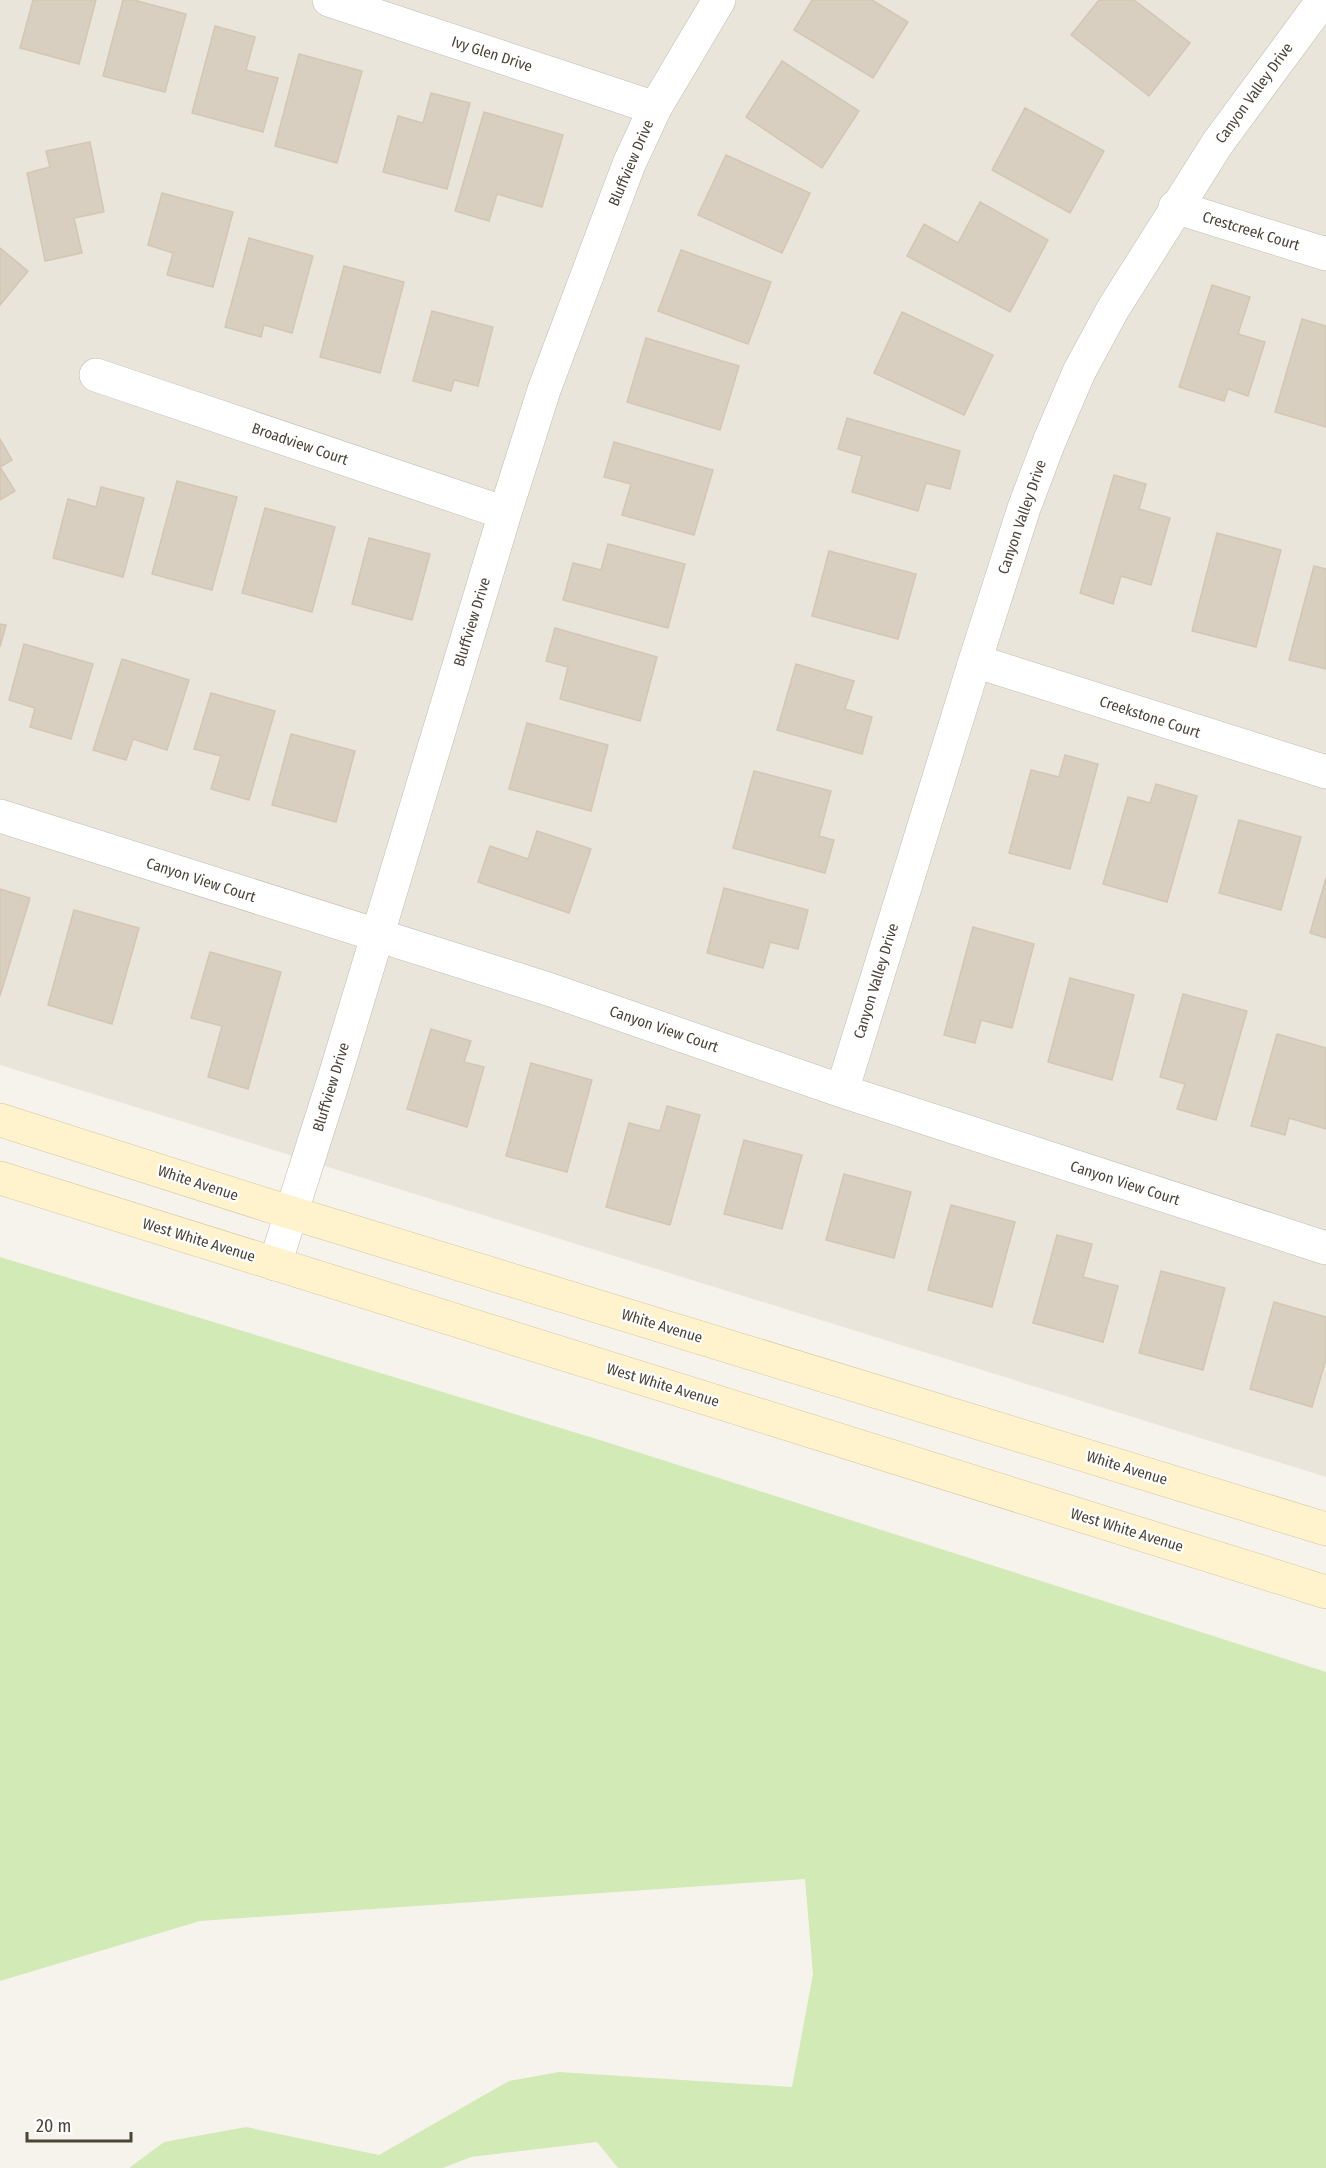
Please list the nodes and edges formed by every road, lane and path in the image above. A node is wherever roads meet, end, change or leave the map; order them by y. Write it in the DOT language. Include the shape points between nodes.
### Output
graph roads {
  1 [pos="329,0"];
  2 [pos="719,0"];
  3 [pos="1323,0"];
  4 [pos="655,108"];
  5 [pos="1175,207"];
  6 [pos="1326,254"];
  7 [pos="96,375"];
  8 [pos="505,513"];
  9 [pos="975,661"];
  10 [pos="1326,772"];
  11 [pos="0,816"];
  12 [pos="376,936"];
  13 [pos="842,1091"];
  14 [pos="0,1120"];
  15 [pos="0,1178"];
  16 [pos="292,1213"];
  17 [pos="1326,1248"];
  18 [pos="275,1264"];
  19 [pos="1326,1528"];
  20 [pos="1326,1592"];
  1 -- 4 [label="street, Ivy Glen Drive"];
  2 -- 4 [label="street, Bluffview Drive"];
  3 -- 5 [label="street, Canyon Valley Drive"];
  4 -- 8 [label="street, Bluffview Drive" via="598,242 544,390"];
  5 -- 6 [label="street, Crestcreek Court"];
  5 -- 9 [label="street, Canyon Valley Drive" via="1079,372 1024,508"];
  7 -- 8 [label="street, Broadview Court"];
  8 -- 12 [label="street, Bluffview Drive"];
  9 -- 10 [label="street, Creekstone Court"];
  9 -- 13 [label="street, Canyon Valley Drive"];
  11 -- 12 [label="street, Canyon View Court"];
  12 -- 13 [label="street, Canyon View Court" via="548,989"];
  12 -- 16 [label="street, Bluffview Drive"];
  13 -- 17 [label="street, Canyon View Court"];
  14 -- 16 [label="main road, White Avenue"];
  15 -- 18 [label="main road, West White Avenue"];
  16 -- 18 [label="street, Bluffview Drive"];
  16 -- 19 [label="main road, White Avenue"];
  18 -- 20 [label="main road, West White Avenue"];
}
